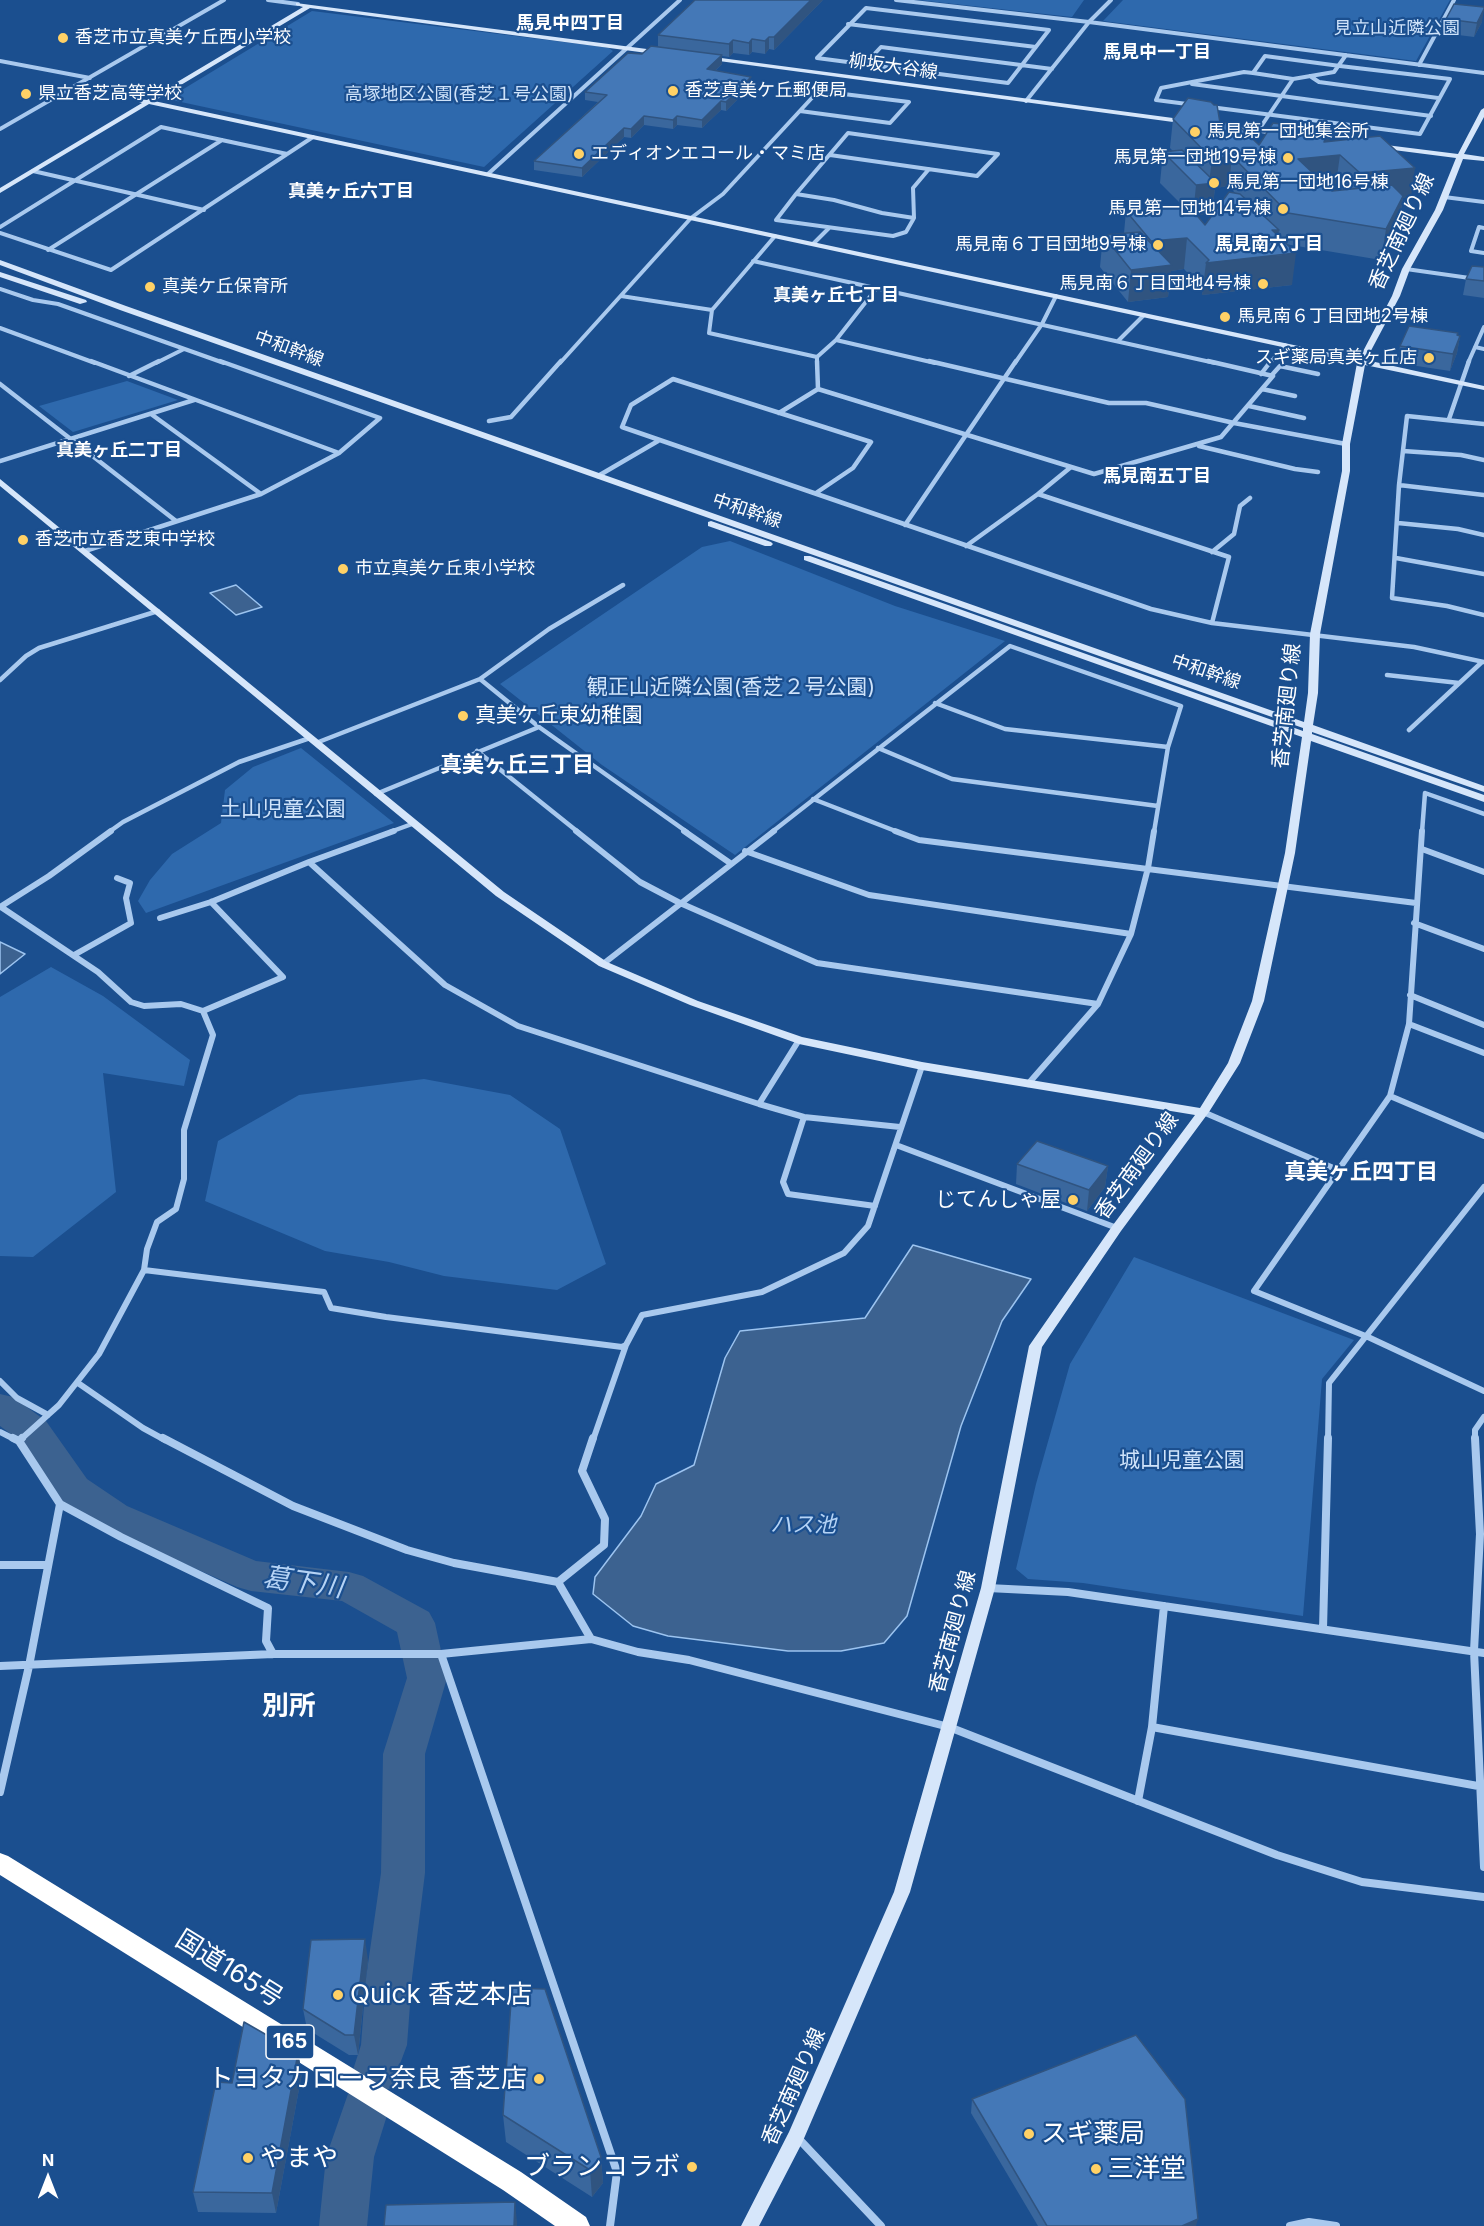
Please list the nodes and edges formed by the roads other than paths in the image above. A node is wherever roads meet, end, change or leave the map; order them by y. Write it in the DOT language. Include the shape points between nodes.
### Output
graph roads {
  1 [pos="225,0"];
  2 [pos="268,0"];
  3 [pos="318,0"];
  4 [pos="680,0"];
  5 [pos="896,0"];
  6 [pos="1111,0"];
  7 [pos="1454,0"];
  8 [pos="307,3"];
  9 [pos="298,4"];
  10 [pos="1024,15"];
  11 [pos="1089,22"];
  12 [pos="848,24"];
  13 [pos="1016,26"];
  14 [pos="1036,47"];
  15 [pos="628,48"];
  16 [pos="674,54"];
  17 [pos="1346,55"];
  18 [pos="697,57"];
  19 [pos="0,61"];
  20 [pos="865,64"];
  21 [pos="1022,65"];
  22 [pos="1419,65"];
  23 [pos="1340,66"];
  24 [pos="1052,69"];
  25 [pos="1253,73"];
  26 [pos="1484,73"];
  27 [pos="1310,76"];
  28 [pos="90,78"];
  29 [pos="1293,79"];
  30 [pos="1192,84"];
  31 [pos="1281,97"];
  32 [pos="1438,98"];
  33 [pos="138,100"];
  34 [pos="1026,101"];
  35 [pos="148,102"];
  36 [pos="1484,110"];
  37 [pos="800,111"];
  38 [pos="1269,115"];
  39 [pos="1431,116"];
  40 [pos="1200,123"];
  41 [pos="1223,127"];
  42 [pos="0,129"];
  43 [pos="1258,131"];
  44 [pos="1294,135"];
  45 [pos="312,138"];
  46 [pos="223,140"];
  47 [pos="1365,144"];
  48 [pos="287,154"];
  49 [pos="830,155"];
  50 [pos="1460,156"];
  51 [pos="1484,159"];
  52 [pos="929,169"];
  53 [pos="33,171"];
  54 [pos="488,174"];
  55 [pos="74,181"];
  56 [pos="0,183"];
  57 [pos="0,191"];
  58 [pos="796,194"];
  59 [pos="135,195"];
  60 [pos="1444,196"];
  61 [pos="1484,202"];
  62 [pos="204,210"];
  63 [pos="691,218"];
  64 [pos="914,218"];
  65 [pos="0,227"];
  66 [pos="829,228"];
  67 [pos="1484,228"];
  68 [pos="0,233"];
  69 [pos="776,236"];
  70 [pos="813,244"];
  71 [pos="48,250"];
  72 [pos="1484,253"];
  73 [pos="753,261"];
  74 [pos="0,262"];
  75 [pos="1406,269"];
  76 [pos="0,274"];
  77 [pos="1484,280"];
  78 [pos="876,288"];
  79 [pos="0,289"];
  80 [pos="621,296"];
  81 [pos="1056,296"];
  82 [pos="712,310"];
  83 [pos="1144,315"];
  84 [pos="1042,324"];
  85 [pos="1484,327"];
  86 [pos="0,328"];
  87 [pos="836,340"];
  88 [pos="1118,341"];
  89 [pos="1285,345"];
  90 [pos="1475,347"];
  91 [pos="184,349"];
  92 [pos="1484,349"];
  93 [pos="817,357"];
  94 [pos="1362,361"];
  95 [pos="1261,374"];
  96 [pos="1318,374"];
  97 [pos="129,376"];
  98 [pos="1271,376"];
  99 [pos="1003,379"];
  100 [pos="1461,383"];
  101 [pos="0,384"];
  102 [pos="1484,388"];
  103 [pos="818,389"];
  104 [pos="1262,390"];
  105 [pos="1295,396"];
  106 [pos="194,400"];
  107 [pos="1249,406"];
  108 [pos="779,413"];
  109 [pos="151,414"];
  110 [pos="1304,418"];
  111 [pos="1449,419"];
  112 [pos="489,421"];
  113 [pos="1234,423"];
  114 [pos="1484,424"];
  115 [pos="965,435"];
  116 [pos="69,439"];
  117 [pos="658,441"];
  118 [pos="1346,444"];
  119 [pos="1199,445"];
  120 [pos="1403,451"];
  121 [pos="339,453"];
  122 [pos="1484,460"];
  123 [pos="0,461"];
  124 [pos="1071,467"];
  125 [pos="1318,472"];
  126 [pos="598,476"];
  127 [pos="0,482"];
  128 [pos="1400,485"];
  129 [pos="816,493"];
  130 [pos="261,494"];
  131 [pos="1038,494"];
  132 [pos="1484,495"];
  133 [pos="1250,498"];
  134 [pos="176,521"];
  135 [pos="1398,523"];
  136 [pos="905,525"];
  137 [pos="1484,535"];
  138 [pos="966,546"];
  139 [pos="85,551"];
  140 [pos="1212,552"];
  141 [pos="1396,558"];
  142 [pos="1484,574"];
  143 [pos="623,585"];
  144 [pos="158,611"];
  145 [pos="1484,615"];
  146 [pos="1212,623"];
  147 [pos="1316,634"];
  148 [pos="1483,662"];
  149 [pos="1387,675"];
  150 [pos="0,680"];
  151 [pos="480,680"];
  152 [pos="1459,683"];
  153 [pos="936,703"];
  154 [pos="539,727"];
  155 [pos="1307,730"];
  156 [pos="1408,730"];
  157 [pos="313,740"];
  158 [pos="1168,747"];
  159 [pos="878,748"];
  160 [pos="477,751"];
  161 [pos="1484,789"];
  162 [pos="376,794"];
  163 [pos="813,799"];
  164 [pos="1484,799"];
  165 [pos="1158,806"];
  166 [pos="1484,814"];
  167 [pos="412,825"];
  168 [pos="1422,849"];
  169 [pos="745,851"];
  170 [pos="309,862"];
  171 [pos="730,863"];
  172 [pos="1148,867"];
  173 [pos="1484,872"];
  174 [pos="117,878"];
  175 [pos="1283,885"];
  176 [pos="211,902"];
  177 [pos="680,903"];
  178 [pos="1416,903"];
  179 [pos="0,907"];
  180 [pos="160,918"];
  181 [pos="1414,923"];
  182 [pos="1131,934"];
  183 [pos="1484,949"];
  184 [pos="74,955"];
  185 [pos="603,964"];
  186 [pos="1410,995"];
  187 [pos="1098,1004"];
  188 [pos="203,1011"];
  189 [pos="1409,1024"];
  190 [pos="1484,1025"];
  191 [pos="799,1040"];
  192 [pos="1484,1053"];
  193 [pos="922,1066"];
  194 [pos="1028,1084"];
  195 [pos="1390,1096"];
  196 [pos="759,1104"];
  197 [pos="1203,1112"];
  198 [pos="804,1117"];
  199 [pos="900,1127"];
  200 [pos="1484,1136"];
  201 [pos="896,1145"];
  202 [pos="1338,1170"];
  203 [pos="1484,1187"];
  204 [pos="874,1206"];
  205 [pos="1117,1228"];
  206 [pos="144,1270"];
  207 [pos="1368,1337"];
  208 [pos="626,1345"];
  209 [pos="0,1381"];
  210 [pos="78,1383"];
  211 [pos="1484,1391"];
  212 [pos="48,1415"];
  213 [pos="1484,1417"];
  214 [pos="0,1432"];
  215 [pos="19,1441"];
  216 [pos="60,1504"];
  217 [pos="1482,1534"];
  218 [pos="0,1565"];
  219 [pos="48,1565"];
  220 [pos="558,1582"];
  221 [pos="988,1588"];
  222 [pos="1164,1606"];
  223 [pos="1323,1629"];
  224 [pos="591,1639"];
  225 [pos="1474,1651"];
  226 [pos="1484,1653"];
  227 [pos="273,1654"];
  228 [pos="441,1654"];
  229 [pos="0,1666"];
  230 [pos="28,1666"];
  231 [pos="950,1727"];
  232 [pos="1152,1727"];
  233 [pos="1483,1787"];
  234 [pos="0,1792"];
  235 [pos="1138,1801"];
  236 [pos="0,1863"];
  237 [pos="1484,1866"];
  238 [pos="1484,1897"];
  239 [pos="796,2137"];
  240 [pos="577,2226"];
  241 [pos="610,2226"];
  242 [pos="750,2226"];
  243 [pos="881,2226"];
  244 [pos="1290,2226"];
  245 [pos="1336,2226"];
  1 -- 28 [label="street"];
  2 -- 9 [label="street"];
  3 -- 8 [label="street"];
  4 -- 15 [label="street"];
  5 -- 10 [label="street"];
  6 -- 11 [label="street"];
  7 -- 22 [label="street"];
  8 -- 9 [label="street"];
  8 -- 15 [label="street"];
  8 -- 35 [label="street"];
  9 -- 33 [label="street"];
  10 -- 11 [label="street"];
  10 -- 13 [label="street"];
  11 -- 17 [label="street"];
  11 -- 24 [label="street"];
  12 -- 13 [label="street" via="866,8"];
  12 -- 14 [label="street"];
  12 -- 20 [label="street" via="817,58"];
  13 -- 14 [label="street" via="1049,30"];
  14 -- 21 [label="street"];
  15 -- 16 [label="street"];
  15 -- 54 [label="street"];
  17 -- 22 [label="street"];
  17 -- 23 [label="street"];
  18 -- 34 [label="street, 柳坂大谷線"];
  19 -- 28 [label="street"];
  20 -- 21 [label="street" via="881,47"];
  20 -- 21 [label="street" via="1008,83"];
  21 -- 24 [label="street"];
  22 -- 26 [label="street"];
  23 -- 25 [label="street" via="1265,57"];
  23 -- 27 [label="street" via="1334,72"];
  23 -- 32 [label="street" via="1450,80"];
  24 -- 34 [label="street"];
  25 -- 29 [label="street"];
  25 -- 30 [label="street"];
  27 -- 29 [label="street"];
  27 -- 32 [label="street" via="1318,82"];
  28 -- 42 [label="street"];
  29 -- 31 [label="street"];
  30 -- 31 [label="street"];
  30 -- 38 [label="street" via="1161,88 1156,100"];
  31 -- 38 [label="street"];
  31 -- 39 [label="street"];
  32 -- 39 [label="street"];
  33 -- 35 [label="street"];
  33 -- 56 [label="street"];
  34 -- 40 [label="street, 柳坂大谷線"];
  35 -- 45 [label="street"];
  35 -- 53 [label="street"];
  36 -- 50 [label="street, 香芝南廻り線"];
  37 -- 37 [label="street" via="820,89 909,102 890,123"];
  37 -- 63 [label="street" via="723,194"];
  38 -- 39 [label="street" via="1420,134"];
  38 -- 43 [label="street"];
  41 -- 43 [label="street"];
  43 -- 44 [label="street"];
  45 -- 48 [label="street"];
  45 -- 54 [label="street"];
  46 -- 48 [label="street"];
  46 -- 55 [label="street" via="161,127"];
  46 -- 59 [label="street"];
  47 -- 50 [label="street"];
  48 -- 62 [label="street"];
  49 -- 52 [label="street"];
  49 -- 52 [label="street" via="848,133 998,154 977,176"];
  49 -- 58 [label="street"];
  50 -- 51 [label="street"];
  50 -- 60 [label="street, 香芝南廻り線"];
  52 -- 64 [label="street" via="914,188"];
  53 -- 55 [label="street"];
  53 -- 57 [label="street"];
  54 -- 63 [label="street"];
  55 -- 59 [label="street"];
  55 -- 65 [label="street"];
  58 -- 64 [label="street"];
  58 -- 66 [label="street" via="776,220"];
  59 -- 62 [label="street"];
  59 -- 71 [label="street"];
  60 -- 61 [label="street"];
  60 -- 75 [label="street, 香芝南廻り線"];
  62 -- 71 [label="street" via="111,270"];
  63 -- 69 [label="street"];
  63 -- 80 [label="street"];
  64 -- 66 [label="street" via="906,232 893,236"];
  66 -- 70 [label="street"];
  67 -- 72 [label="street" via="1479,227 1471,251"];
  68 -- 71 [label="street"];
  69 -- 70 [label="street"];
  69 -- 73 [label="street"];
  70 -- 81 [label="street"];
  73 -- 78 [label="street"];
  73 -- 82 [label="street"];
  74 -- 126 [label="street, 中和幹線"];
  75 -- 77 [label="street"];
  75 -- 94 [label="street, 香芝南廻り線"];
  76 -- 155 [label="street, 中和幹線"];
  78 -- 84 [label="street"];
  78 -- 87 [label="street"];
  79 -- 91 [label="street" via="58,303"];
  80 -- 82 [label="street"];
  80 -- 112 [label="street" via="511,417"];
  81 -- 83 [label="street"];
  81 -- 84 [label="street"];
  82 -- 93 [label="street" via="709,333"];
  83 -- 88 [label="street"];
  83 -- 89 [label="street"];
  84 -- 88 [label="street"];
  84 -- 99 [label="street"];
  85 -- 90 [label="street"];
  86 -- 97 [label="street"];
  87 -- 93 [label="street"];
  87 -- 99 [label="street"];
  88 -- 95 [label="street"];
  89 -- 94 [label="street"];
  89 -- 95 [label="street"];
  90 -- 92 [label="street"];
  90 -- 100 [label="street"];
  91 -- 97 [label="street"];
  91 -- 121 [label="street" via="380,418"];
  93 -- 103 [label="street"];
  94 -- 100 [label="street"];
  94 -- 118 [label="street, 香芝南廻り線"];
  95 -- 98 [label="street"];
  96 -- 98 [label="street" via="1280,366"];
  97 -- 106 [label="street"];
  98 -- 104 [label="street"];
  99 -- 113 [label="street" via="1109,403 1146,403"];
  99 -- 115 [label="street"];
  100 -- 102 [label="street"];
  100 -- 111 [label="street"];
  101 -- 116 [label="street"];
  103 -- 108 [label="street"];
  103 -- 115 [label="street"];
  104 -- 105 [label="street"];
  104 -- 107 [label="street"];
  106 -- 109 [label="street"];
  106 -- 121 [label="street"];
  107 -- 110 [label="street"];
  107 -- 113 [label="street"];
  108 -- 117 [label="street" via="674,379 632,405 622,427"];
  108 -- 129 [label="street" via="871,442 853,468"];
  109 -- 116 [label="street"];
  109 -- 130 [label="street"];
  111 -- 114 [label="street"];
  111 -- 120 [label="street" via="1407,416"];
  113 -- 118 [label="street"];
  113 -- 119 [label="street" via="1221,437"];
  115 -- 124 [label="street"];
  115 -- 136 [label="street"];
  116 -- 123 [label="street"];
  116 -- 134 [label="street"];
  117 -- 126 [label="street"];
  117 -- 129 [label="street"];
  118 -- 147 [label="street, 香芝南廻り線" via="1346,471"];
  119 -- 124 [label="street" via="1094,474"];
  119 -- 125 [label="street"];
  120 -- 122 [label="street"];
  120 -- 128 [label="street"];
  121 -- 130 [label="street"];
  124 -- 131 [label="street"];
  126 -- 155 [label="street, 中和幹線"];
  127 -- 139 [label="street"];
  128 -- 132 [label="street"];
  128 -- 135 [label="street"];
  129 -- 136 [label="street"];
  130 -- 134 [label="street"];
  131 -- 138 [label="street"];
  131 -- 140 [label="street"];
  133 -- 140 [label="street" via="1240,506 1234,534"];
  134 -- 139 [label="street"];
  135 -- 137 [label="street"];
  135 -- 141 [label="street"];
  136 -- 138 [label="street"];
  138 -- 146 [label="street" via="1151,609"];
  139 -- 144 [label="street"];
  140 -- 146 [label="street" via="1228,558"];
  141 -- 142 [label="street"];
  141 -- 145 [label="street" via="1392,598"];
  143 -- 151 [label="street" via="549,629"];
  144 -- 150 [label="street" via="39,648"];
  144 -- 157 [label="street"];
  146 -- 147 [label="street"];
  147 -- 148 [label="street" via="1413,647"];
  147 -- 155 [label="street, 香芝南廻り線"];
  148 -- 152 [label="street"];
  149 -- 152 [label="street"];
  151 -- 154 [label="street"];
  151 -- 157 [label="street"];
  152 -- 156 [label="street"];
  153 -- 158 [label="street" via="1005,729"];
  153 -- 158 [label="street" via="1010,646 1181,706"];
  153 -- 159 [label="street"];
  154 -- 160 [label="street"];
  154 -- 171 [label="street"];
  155 -- 161 [label="street, 中和幹線"];
  155 -- 164 [label="street, 中和幹線"];
  155 -- 175 [label="street, 香芝南廻り線"];
  157 -- 162 [label="street"];
  157 -- 179 [label="street" via="239,762 123,822"];
  158 -- 165 [label="street"];
  159 -- 163 [label="street"];
  159 -- 165 [label="street" via="952,778"];
  160 -- 162 [label="street"];
  160 -- 177 [label="street" via="640,882"];
  162 -- 167 [label="street"];
  163 -- 169 [label="street"];
  163 -- 172 [label="street" via="919,840"];
  165 -- 172 [label="street"];
  166 -- 168 [label="street" via="1425,793"];
  167 -- 170 [label="street"];
  167 -- 185 [label="street" via="500,894"];
  168 -- 173 [label="street"];
  168 -- 178 [label="street"];
  169 -- 171 [label="street"];
  169 -- 182 [label="street" via="869,895"];
  170 -- 176 [label="street"];
  170 -- 196 [label="street" via="445,985 518,1026"];
  171 -- 177 [label="street"];
  172 -- 175 [label="street"];
  172 -- 182 [label="street"];
  174 -- 184 [label="street" via="130,883 126,898 131,923"];
  175 -- 178 [label="street"];
  175 -- 197 [label="street, 香芝南廻り線" via="1258,1001 1234,1063"];
  176 -- 180 [label="street"];
  176 -- 188 [label="street" via="283,977"];
  177 -- 185 [label="street"];
  177 -- 187 [label="street" via="817,963"];
  178 -- 181 [label="street"];
  179 -- 184 [label="street"];
  181 -- 183 [label="street"];
  181 -- 186 [label="street"];
  182 -- 187 [label="street"];
  184 -- 188 [label="street" via="131,1002 144,1006 181,1004"];
  185 -- 191 [label="street" via="694,1003"];
  186 -- 189 [label="street"];
  186 -- 190 [label="street"];
  187 -- 194 [label="street"];
  188 -- 206 [label="street" via="213,1035 184,1130 184,1179 176,1209 157,1222"];
  189 -- 192 [label="street"];
  189 -- 195 [label="street"];
  191 -- 193 [label="street"];
  191 -- 196 [label="street"];
  193 -- 194 [label="street"];
  193 -- 199 [label="street"];
  194 -- 197 [label="street"];
  195 -- 200 [label="street"];
  195 -- 202 [label="street"];
  196 -- 198 [label="street"];
  197 -- 202 [label="street"];
  197 -- 205 [label="street, 香芝南廻り線"];
  198 -- 199 [label="street"];
  198 -- 204 [label="street" via="783,1182 788,1194"];
  199 -- 201 [label="street"];
  201 -- 204 [label="street"];
  201 -- 205 [label="street"];
  202 -- 207 [label="street" via="1254,1291"];
  203 -- 207 [label="street"];
  204 -- 208 [label="street" via="868,1226 844,1253 762,1292 642,1315"];
  205 -- 221 [label="street, 香芝南廻り線" via="1036,1346"];
  206 -- 208 [label="street" via="324,1292 331,1308 386,1317"];
  206 -- 210 [label="street" via="99,1354"];
  207 -- 211 [label="street"];
  207 -- 223 [label="street" via="1329,1383"];
  208 -- 220 [label="street" via="582,1471 605,1519 604,1545"];
  209 -- 212 [label="street" via="17,1398"];
  210 -- 212 [label="street"];
  210 -- 220 [label="street" via="143,1428 293,1506 407,1550"];
  212 -- 215 [label="street"];
  213 -- 217 [label="street" via="1475,1430"];
  214 -- 215 [label="street"];
  215 -- 216 [label="street"];
  216 -- 219 [label="street"];
  216 -- 227 [label="street" via="268,1608 266,1641"];
  217 -- 225 [label="street"];
  218 -- 219 [label="street"];
  219 -- 230 [label="street"];
  220 -- 224 [label="street"];
  221 -- 222 [label="street" via="1068,1592"];
  221 -- 231 [label="street, 香芝南廻り線"];
  222 -- 223 [label="street"];
  222 -- 232 [label="street"];
  223 -- 225 [label="street"];
  224 -- 228 [label="street"];
  224 -- 231 [label="street"];
  225 -- 226 [label="street"];
  225 -- 233 [label="street"];
  227 -- 228 [label="street"];
  227 -- 230 [label="street"];
  228 -- 241 [label="street" via="617,2172"];
  229 -- 230 [label="street"];
  230 -- 234 [label="street"];
  231 -- 235 [label="street"];
  231 -- 239 [label="street, 香芝南廻り線" via="902,1892"];
  232 -- 233 [label="street"];
  232 -- 235 [label="street"];
  233 -- 237 [label="street"];
  235 -- 238 [label="street" via="1276,1855 1362,1882"];
  236 -- 240 [label="highway, 国道165号 / 165" via="512,2181"];
  239 -- 242 [label="street, 香芝南廻り線"];
  239 -- 243 [label="street"];
  244 -- 245 [label="street" via="1309,2222"];
}
